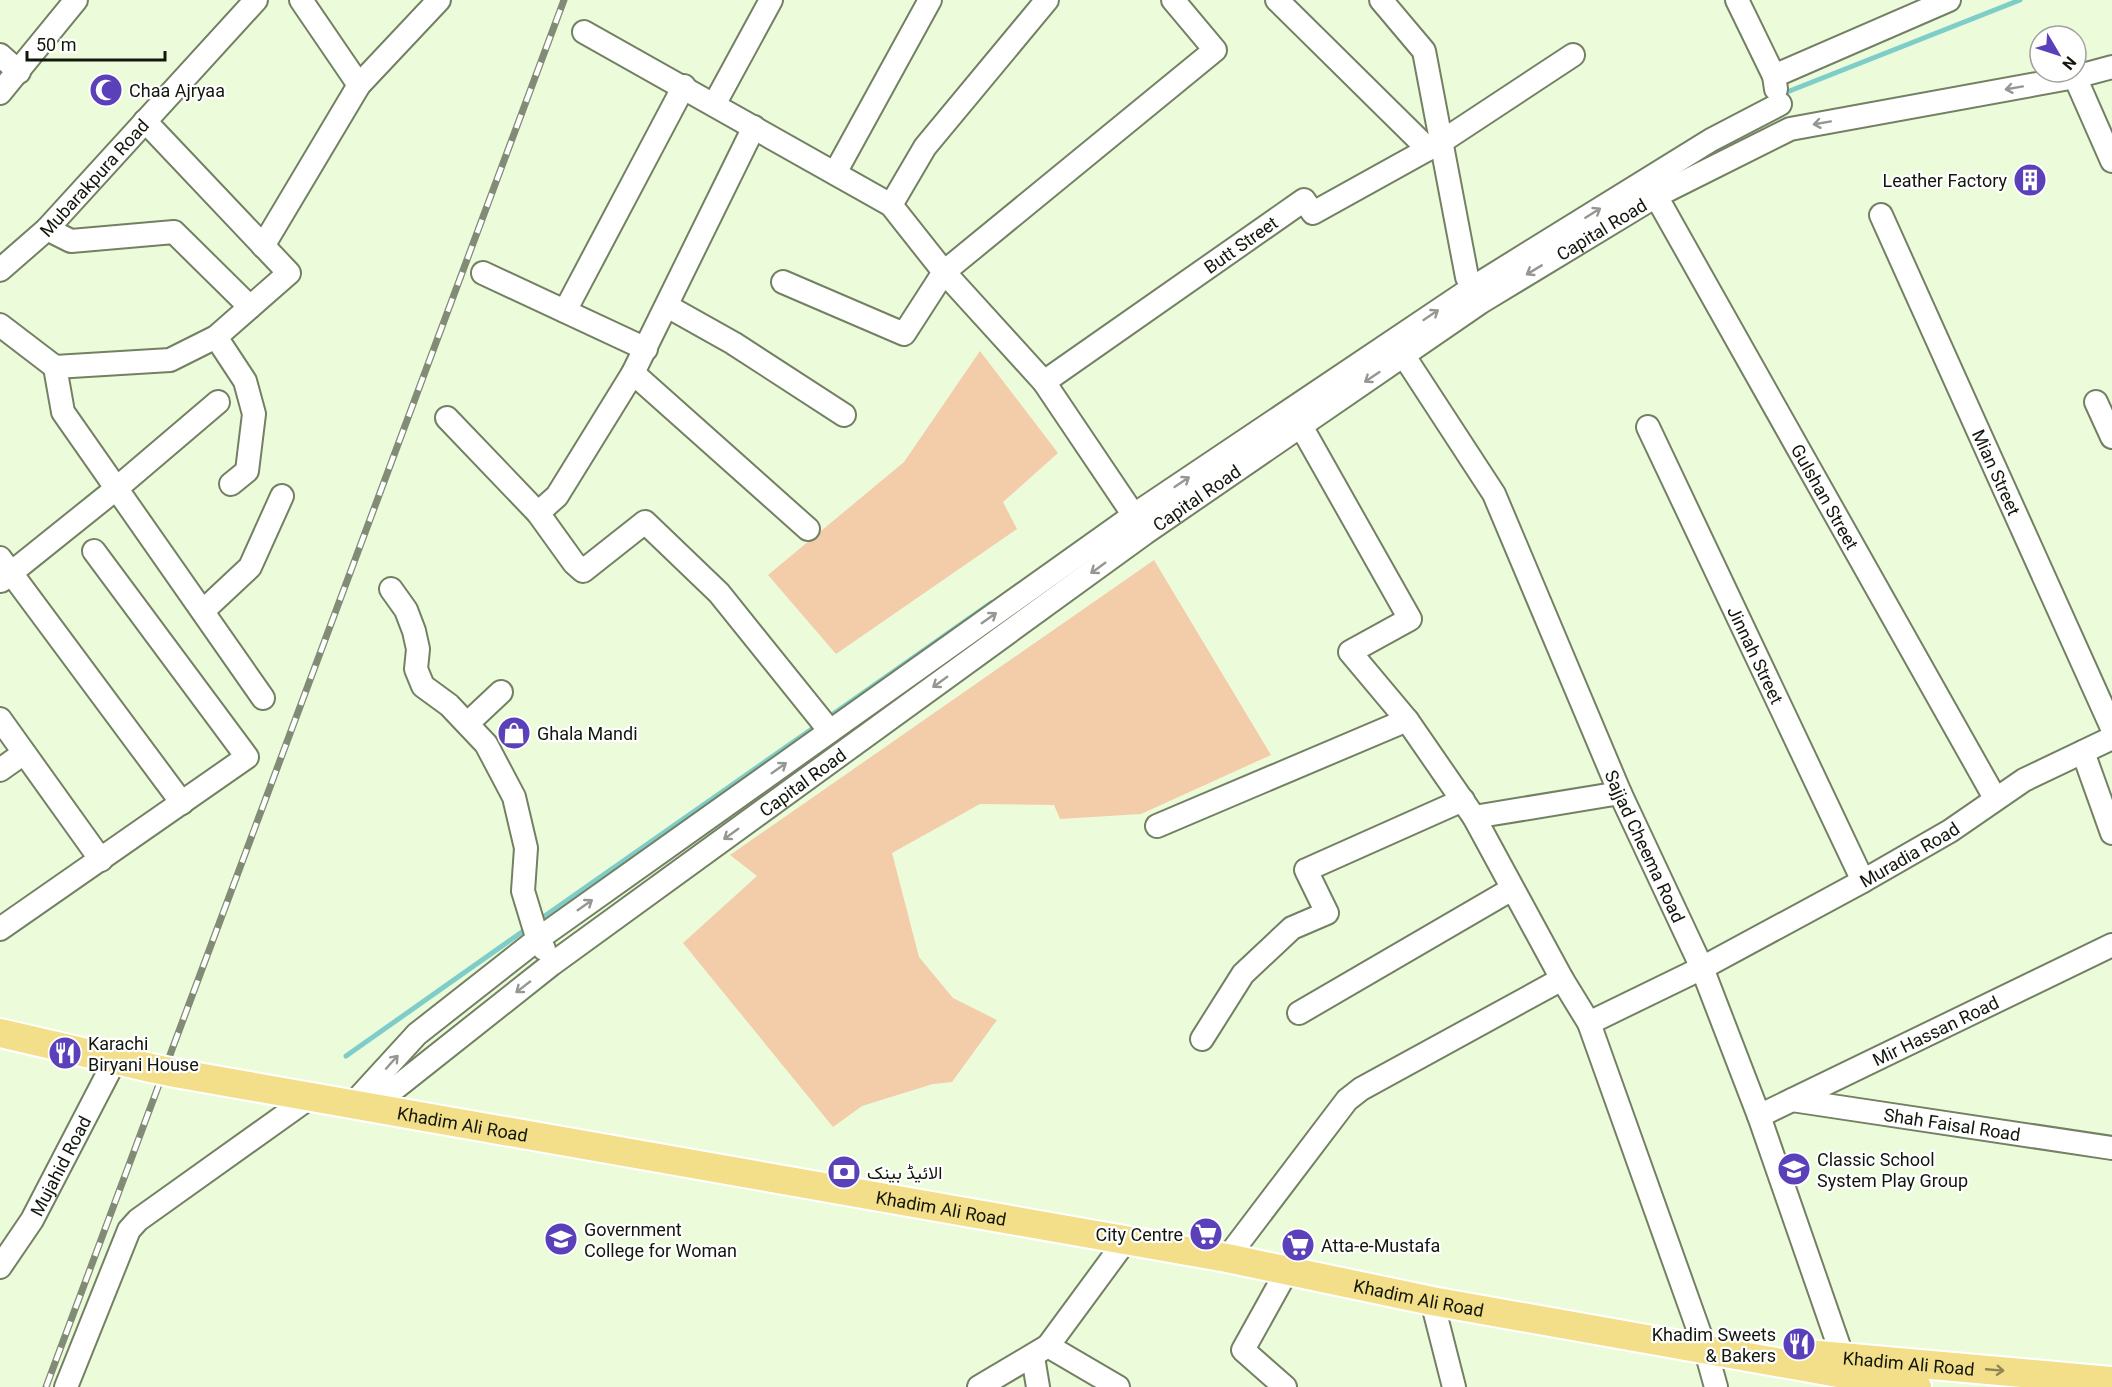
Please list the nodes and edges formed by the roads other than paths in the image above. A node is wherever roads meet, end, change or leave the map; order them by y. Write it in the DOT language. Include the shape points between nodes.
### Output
graph roads {
  1 [pos="76,0"];
  2 [pos="256,0"];
  3 [pos="301,0"];
  4 [pos="440,0"];
  5 [pos="771,0"];
  6 [pos="930,0"];
  7 [pos="1047,0"];
  8 [pos="1173,0"];
  9 [pos="1277,0"];
  10 [pos="1381,0"];
  11 [pos="1737,0"];
  12 [pos="1935,2"];
  13 [pos="584,32"];
  14 [pos="0,55"];
  15 [pos="1573,55"];
  16 [pos="2112,67"];
  17 [pos="19,72"];
  18 [pos="2088,73"];
  19 [pos="1773,76"];
  20 [pos="2037,84"];
  21 [pos="2078,84"];
  22 [pos="359,86"];
  23 [pos="684,87"];
  24 [pos="0,93"];
  25 [pos="715,103"];
  26 [pos="1780,104"];
  27 [pos="145,120"];
  28 [pos="754,127"];
  29 [pos="1790,129"];
  30 [pos="1435,146"];
  31 [pos="2112,161"];
  32 [pos="835,173"];
  33 [pos="1656,196"];
  34 [pos="891,205"];
  35 [pos="1881,215"];
  36 [pos="47,229"];
  37 [pos="263,246"];
  38 [pos="0,270"];
  39 [pos="944,272"];
  40 [pos="483,273"];
  41 [pos="783,282"];
  42 [pos="1473,288"];
  43 [pos="667,306"];
  44 [pos="250,307"];
  45 [pos="565,311"];
  46 [pos="0,325"];
  47 [pos="216,338"];
  48 [pos="1400,343"];
  49 [pos="646,349"];
  50 [pos="55,367"];
  51 [pos="633,373"];
  52 [pos="1044,382"];
  53 [pos="218,402"];
  54 [pos="2096,402"];
  55 [pos="844,415"];
  56 [pos="447,418"];
  57 [pos="1301,426"];
  58 [pos="1648,427"];
  59 [pos="2112,437"];
  60 [pos="231,484"];
  61 [pos="117,488"];
  62 [pos="282,496"];
  63 [pos="538,513"];
  64 [pos="1139,524"];
  65 [pos="808,529"];
  66 [pos="94,551"];
  67 [pos="4,570"];
  68 [pos="392,589"];
  69 [pos="203,611"];
  70 [pos="501,692"];
  71 [pos="263,698"];
  72 [pos="0,719"];
  73 [pos="1407,720"];
  74 [pos="468,723"];
  75 [pos="2112,728"];
  76 [pos="830,731"];
  77 [pos="2112,738"];
  78 [pos="2083,752"];
  79 [pos="24,753"];
  80 [pos="0,770"];
  81 [pos="1620,793"];
  82 [pos="1995,798"];
  83 [pos="182,803"];
  84 [pos="1468,809"];
  85 [pos="1157,826"];
  86 [pos="2112,833"];
  87 [pos="101,860"];
  88 [pos="1863,881"];
  89 [pos="1512,889"];
  90 [pos="0,929"];
  91 [pos="537,938"];
  92 [pos="2112,945"];
  93 [pos="552,963"];
  94 [pos="1702,969"];
  95 [pos="1562,979"];
  96 [pos="1299,1013"];
  97 [pos="1589,1023"];
  98 [pos="0,1033"];
  99 [pos="1202,1040"];
  100 [pos="115,1060"];
  101 [pos="309,1098"];
  102 [pos="1792,1100"];
  103 [pos="361,1107"];
  104 [pos="1759,1116"];
  105 [pos="2112,1148"];
  106 [pos="45,1194"];
  107 [pos="1126,1240"];
  108 [pos="0,1248"];
  109 [pos="1227,1258"];
  110 [pos="0,1267"];
  111 [pos="1288,1269"];
  112 [pos="1432,1301"];
  113 [pos="1706,1350"];
  114 [pos="1040,1351"];
  115 [pos="1835,1372"];
  116 [pos="2112,1381"];
  117 [pos="66,1387"];
  118 [pos="979,1387"];
  119 [pos="1038,1387"];
  120 [pos="1118,1387"];
  121 [pos="1285,1387"];
  122 [pos="1454,1387"];
  123 [pos="1716,1387"];
  124 [pos="1917,1387"];
  1 -- 17 [label="street"];
  2 -- 27 [label="street, Mubarakpura Road"];
  3 -- 22 [label="street"];
  4 -- 22 [label="street"];
  5 -- 25 [label="street"];
  6 -- 32 [label="street"];
  7 -- 34 [label="street" via="925,147"];
  8 -- 39 [label="street" via="1215,50"];
  9 -- 30 [label="street"];
  10 -- 30 [label="street" via="1424,51"];
  11 -- 19 [label="street"];
  12 -- 19 [label="street"];
  13 -- 23 [label="street"];
  14 -- 17 [label="street"];
  15 -- 30 [label="street"];
  16 -- 18 [label="street, Capital Road"];
  17 -- 24 [label="street"];
  19 -- 26 [label="street"];
  20 -- 29 [label="street, Capital Road, one-way"];
  21 -- 31 [label="street"];
  22 -- 37 [label="street"];
  23 -- 25 [label="street"];
  23 -- 45 [label="street"];
  25 -- 28 [label="street"];
  26 -- 29 [label="street"];
  42 -- 26 [label="street, one-way" via="1711,140"];
  27 -- 36 [label="street, Mubarakpura Road"];
  27 -- 37 [label="street"];
  28 -- 32 [label="street"];
  28 -- 43 [label="street"];
  29 -- 33 [label="street, Capital Road"];
  30 -- 42 [label="street"];
  30 -- 52 [label="street, Butt Street" via="1313,213 1304,200"];
  32 -- 34 [label="street"];
  33 -- 42 [label="street, Capital Road, one-way"];
  33 -- 82 [label="street, Gulshan Street"];
  34 -- 39 [label="street"];
  35 -- 75 [label="street, Mian Street"];
  36 -- 38 [label="street, Mubarakpura Road"];
  36 -- 44 [label="street" via="71,241 174,231"];
  37 -- 44 [label="street" via="289,273"];
  39 -- 41 [label="street" via="904,334"];
  39 -- 52 [label="street"];
  40 -- 45 [label="street"];
  42 -- 48 [label="street, Capital Road"];
  43 -- 49 [label="street"];
  43 -- 55 [label="street" via="733,343"];
  44 -- 47 [label="street"];
  45 -- 49 [label="street"];
  46 -- 50 [label="street"];
  47 -- 50 [label="street" via="170,360"];
  47 -- 60 [label="street" via="245,381 254,414 247,471"];
  48 -- 57 [label="street, Capital Road, one-way"];
  64 -- 48 [label="street, one-way"];
  48 -- 81 [label="street, Sajjad Cheema Road" via="1494,494"];
  49 -- 51 [label="street"];
  50 -- 61 [label="street" via="63,412"];
  51 -- 63 [label="street" via="557,496"];
  51 -- 65 [label="street"];
  52 -- 64 [label="street"];
  53 -- 61 [label="street"];
  54 -- 59 [label="street"];
  56 -- 63 [label="street"];
  57 -- 64 [label="street, Capital Road"];
  57 -- 73 [label="street" via="1410,620 1350,652"];
  58 -- 88 [label="street, Jinnah Street"];
  61 -- 67 [label="street"];
  61 -- 69 [label="street"];
  62 -- 69 [label="street" via="250,567"];
  63 -- 76 [label="street" via="583,571 645,522 719,593"];
  76 -- 64 [label="street, one-way"];
  64 -- 93 [label="street, Capital Road, one-way"];
  66 -- 83 [label="street" via="247,756"];
  67 -- 83 [label="street"];
  68 -- 74 [label="street" via="414,631 418,649 416,669 423,686"];
  69 -- 71 [label="street"];
  70 -- 74 [label="street"];
  72 -- 79 [label="street"];
  73 -- 84 [label="street"];
  73 -- 85 [label="street"];
  74 -- 91 [label="street" via="486,744 514,797 526,848 523,891"];
  91 -- 76 [label="street, one-way"];
  77 -- 78 [label="street, Muradia Road"];
  78 -- 82 [label="street, Muradia Road"];
  78 -- 86 [label="street"];
  79 -- 80 [label="street"];
  79 -- 87 [label="street"];
  81 -- 84 [label="street"];
  81 -- 94 [label="street, Sajjad Cheema Road"];
  82 -- 88 [label="street, Muradia Road" via="1950,831"];
  83 -- 87 [label="street"];
  84 -- 89 [label="street"];
  84 -- 99 [label="street" via="1306,870 1327,913 1292,928 1243,974"];
  87 -- 90 [label="street"];
  88 -- 94 [label="street, Muradia Road"];
  89 -- 95 [label="street"];
  89 -- 96 [label="street"];
  91 -- 93 [label="street"];
  103 -- 91 [label="street, one-way" via="417,1034"];
  92 -- 102 [label="street, Mir Hassan Road"];
  93 -- 103 [label="street, Capital Road, one-way"];
  94 -- 97 [label="street, Muradia Road"];
  94 -- 104 [label="street, Sajjad Cheema Road"];
  95 -- 97 [label="street"];
  95 -- 109 [label="street" via="1347,1100"];
  97 -- 113 [label="street"];
  98 -- 100 [label="main road, Khadim Ali Road"];
  100 -- 101 [label="main road, Khadim Ali Road"];
  100 -- 106 [label="street, Mujahid Road"];
  101 -- 103 [label="main road, Khadim Ali Road"];
  101 -- 117 [label="street" via="129,1230"];
  102 -- 104 [label="street, Mir Hassan Road"];
  102 -- 105 [label="street, Shah Faisal Road"];
  103 -- 107 [label="main road, Khadim Ali Road"];
  104 -- 115 [label="street, Sajjad Cheema Road"];
  106 -- 108 [label="street"];
  106 -- 110 [label="street, Mujahid Road"];
  107 -- 109 [label="main road, Khadim Ali Road"];
  107 -- 114 [label="street"];
  109 -- 111 [label="main road, Khadim Ali Road"];
  111 -- 112 [label="main road, Khadim Ali Road"];
  111 -- 121 [label="street" via="1243,1350"];
  112 -- 113 [label="main road, Khadim Ali Road"];
  112 -- 122 [label="street"];
  113 -- 115 [label="main road, Khadim Ali Road"];
  113 -- 123 [label="street"];
  114 -- 118 [label="street"];
  114 -- 119 [label="street"];
  114 -- 120 [label="street"];
  115 -- 116 [label="main road, Khadim Ali Road, one-way"];
  115 -- 124 [label="main road, Khadim Ali Road"];
}
